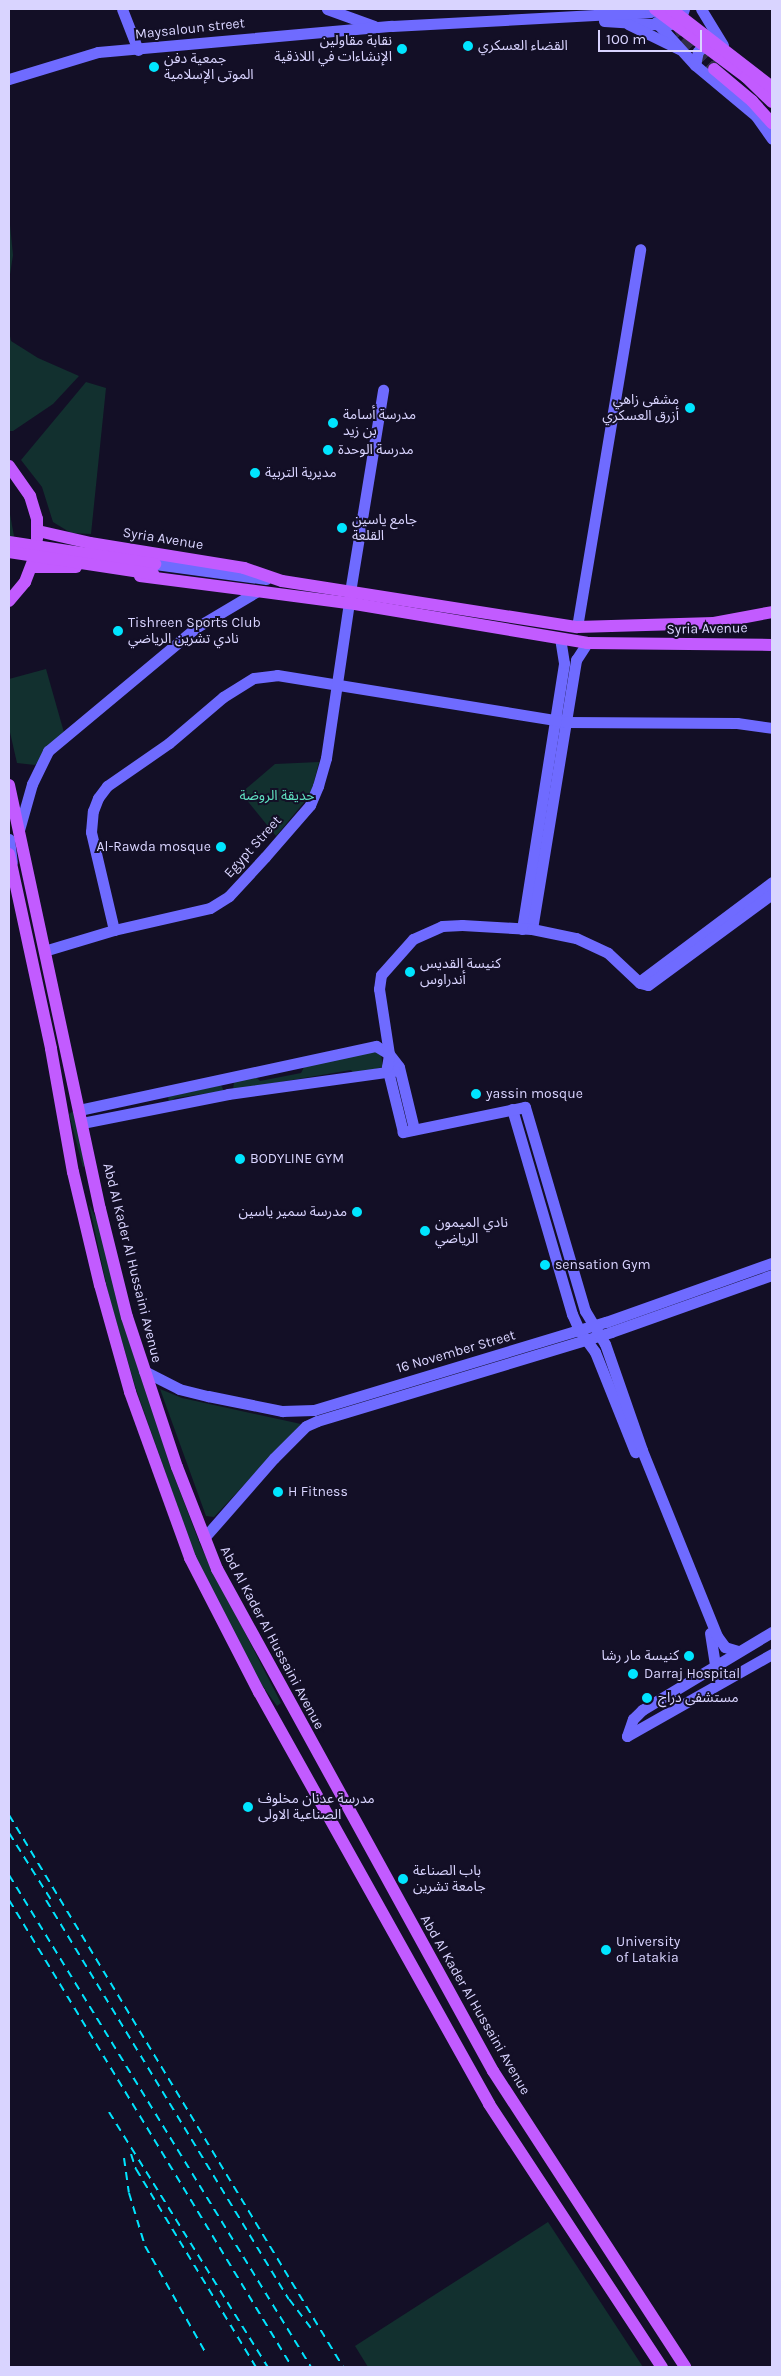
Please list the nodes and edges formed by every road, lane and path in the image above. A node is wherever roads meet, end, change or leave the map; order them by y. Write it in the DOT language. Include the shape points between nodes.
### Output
graph roads {
  1 [pos="122,9"];
  2 [pos="327,9"];
  3 [pos="659,9"];
  4 [pos="671,9"];
  5 [pos="701,9"];
  6 [pos="648,10"];
  7 [pos="682,10"];
  8 [pos="607,11"];
  9 [pos="625,21"];
  10 [pos="659,24"];
  11 [pos="377,28"];
  12 [pos="723,45"];
  13 [pos="681,49"];
  14 [pos="138,50"];
  15 [pos="695,65"];
  16 [pos="714,70"];
  17 [pos="9,79"];
  18 [pos="772,80"];
  19 [pos="772,87"];
  20 [pos="772,102"];
  21 [pos="772,124"];
  22 [pos="772,139"];
  23 [pos="640,249"];
  24 [pos="383,390"];
  25 [pos="9,466"];
  26 [pos="38,531"];
  27 [pos="9,542"];
  28 [pos="9,552"];
  29 [pos="32,567"];
  30 [pos="154,569"];
  31 [pos="282,581"];
  32 [pos="256,592"];
  33 [pos="286,595"];
  34 [pos="350,598"];
  35 [pos="9,601"];
  36 [pos="772,612"];
  37 [pos="758,616"];
  38 [pos="772,618"];
  39 [pos="576,627"];
  40 [pos="772,637"];
  41 [pos="560,639"];
  42 [pos="587,643"];
  43 [pos="766,644"];
  44 [pos="336,685"];
  45 [pos="560,721"];
  46 [pos="772,728"];
  47 [pos="9,785"];
  48 [pos="19,830"];
  49 [pos="9,839"];
  50 [pos="10,859"];
  51 [pos="772,882"];
  52 [pos="772,894"];
  53 [pos="527,929"];
  54 [pos="114,930"];
  55 [pos="44,951"];
  56 [pos="639,982"];
  57 [pos="389,1054"];
  58 [pos="400,1071"];
  59 [pos="388,1072"];
  60 [pos="512,1109"];
  61 [pos="79,1110"];
  62 [pos="82,1122"];
  63 [pos="414,1129"];
  64 [pos="91,1167"];
  65 [pos="73,1172"];
  66 [pos="97,1193"];
  67 [pos="78,1195"];
  68 [pos="567,1248"];
  69 [pos="553,1256"];
  70 [pos="772,1263"];
  71 [pos="772,1275"];
  72 [pos="598,1330"];
  73 [pos="582,1334"];
  74 [pos="144,1371"];
  75 [pos="431,1379"];
  76 [pos="204,1538"];
  77 [pos="772,1632"];
  78 [pos="738,1651"];
  79 [pos="772,1654"];
  80 [pos="715,1666"];
  81 [pos="259,1692"];
  82 [pos="292,1708"];
  83 [pos="662,2367"];
  84 [pos="685,2367"];
  1 -- 14 [label="street"];
  2 -- 11 [label="street"];
  3 -- 6 [label="street, Maysaloun street"];
  4 -- 19 [label="main road, bridge"];
  5 -- 12 [label="street"];
  6 -- 8 [label="street, Maysaloun street"];
  6 -- 10 [label="street"];
  6 -- 20 [label="main road, bridge" via="746,77"];
  7 -- 10 [label="street, Maysaloun street" via="676,24"];
  7 -- 12 [label="street"];
  8 -- 11 [label="street, Maysaloun street"];
  9 -- 10 [label="street, Maysaloun street"];
  9 -- 11 [label="street, Maysaloun street" via="402,32"];
  9 -- 13 [label="street"];
  10 -- 13 [label="street"];
  11 -- 14 [label="street, Maysaloun street"];
  12 -- 15 [label="street" via="709,42 703,46 695,57"];
  12 -- 18 [label="street"];
  13 -- 15 [label="street"];
  14 -- 17 [label="street, Maysaloun street" via="86,54"];
  15 -- 22 [label="street" via="756,116"];
  16 -- 21 [label="main road" via="752,100"];
  23 -- 39 [label="street"];
  24 -- 34 [label="street, Egypt Street"];
  25 -- 26 [label="main road" via="30,496"];
  26 -- 29 [label="main road"];
  26 -- 31 [label="main road, Syria Avenue" via="90,544 244,568"];
  27 -- 30 [label="main road, bridge"];
  28 -- 30 [label="main road, bridge"];
  29 -- 32 [label="main road" via="98,570"];
  29 -- 35 [label="main road"];
  30 -- 31 [label="street"];
  30 -- 33 [label="street"];
  31 -- 34 [label="main road, Syria Avenue"];
  32 -- 33 [label="main road"];
  32 -- 48 [label="street" via="197,627 48,751 32,784"];
  33 -- 34 [label="main road"];
  34 -- 39 [label="main road, Syria Avenue"];
  34 -- 41 [label="main road, Syria Avenue"];
  34 -- 44 [label="street, Egypt Street"];
  36 -- 37 [label="main road, Syria Avenue"];
  37 -- 38 [label="main road"];
  37 -- 39 [label="main road, Syria Avenue" via="714,623"];
  40 -- 43 [label="main road"];
  41 -- 42 [label="main road, Syria Avenue"];
  41 -- 45 [label="street" via="564,663"];
  42 -- 43 [label="main road, Syria Avenue" via="642,646"];
  42 -- 45 [label="street" via="576,660"];
  44 -- 45 [label="street"];
  44 -- 54 [label="street, Egypt Street" via="326,758 313,800 265,857 229,896 215,906"];
  44 -- 54 [label="street" via="271,675 254,678 223,697 169,743 107,786 93,811 91,832"];
  45 -- 46 [label="street" via="738,723"];
  45 -- 53 [label="street"];
  47 -- 48 [label="main road, Abd Al Kader Al Hussaini Avenue"];
  48 -- 55 [label="main road, Abd Al Kader Al Hussaini Avenue"];
  49 -- 50 [label="street"];
  50 -- 65 [label="main road"];
  51 -- 56 [label="street"];
  52 -- 56 [label="street" via="652,983"];
  53 -- 56 [label="street" via="576,938 598,948 618,960"];
  53 -- 57 [label="street" via="442,926 413,939 381,975 380,1007"];
  54 -- 55 [label="street, Egypt Street"];
  55 -- 61 [label="main road, Abd Al Kader Al Hussaini Avenue"];
  57 -- 58 [label="street"];
  57 -- 59 [label="street"];
  57 -- 61 [label="street" via="380,1047 368,1047"];
  58 -- 59 [label="street"];
  58 -- 63 [label="street"];
  59 -- 62 [label="street" via="228,1094"];
  59 -- 63 [label="street" via="403,1132"];
  60 -- 63 [label="street"];
  60 -- 68 [label="street" via="525,1107"];
  60 -- 69 [label="street"];
  61 -- 62 [label="main road, Abd Al Kader Al Hussaini Avenue"];
  62 -- 64 [label="main road, Abd Al Kader Al Hussaini Avenue"];
  64 -- 65 [label="main road" via="83,1173"];
  64 -- 66 [label="main road, Abd Al Kader Al Hussaini Avenue"];
  65 -- 67 [label="main road"];
  66 -- 67 [label="main road" via="88,1190"];
  66 -- 74 [label="main road, Abd Al Kader Al Hussaini Avenue"];
  67 -- 81 [label="main road" via="115,1340 151,1452 190,1558"];
  68 -- 69 [label="street"];
  68 -- 72 [label="street" via="584,1311"];
  69 -- 73 [label="street"];
  70 -- 72 [label="street, 16 November Street"];
  71 -- 72 [label="street, 16 November Street"];
  72 -- 73 [label="street, 16 November Street"];
  72 -- 78 [label="street" via="717,1636 726,1647"];
  73 -- 75 [label="street, 16 November Street"];
  73 -- 80 [label="street" via="595,1352 698,1601 713,1640"];
  74 -- 75 [label="street, 16 November Street" via="179,1389 299,1412"];
  74 -- 76 [label="main road, Abd Al Kader Al Hussaini Avenue"];
  75 -- 76 [label="street, 16 November Street" via="306,1426 236,1498"];
  76 -- 82 [label="main road, Abd Al Kader Al Hussaini Avenue" via="217,1569"];
  77 -- 78 [label="street"];
  78 -- 80 [label="street"];
  79 -- 80 [label="street" via="627,1736 642,1710"];
  81 -- 82 [label="main road" via="271,1707 281,1710"];
  81 -- 83 [label="main road" via="490,2104"];
  82 -- 84 [label="main road, Abd Al Kader Al Hussaini Avenue" via="493,2071"];
}
